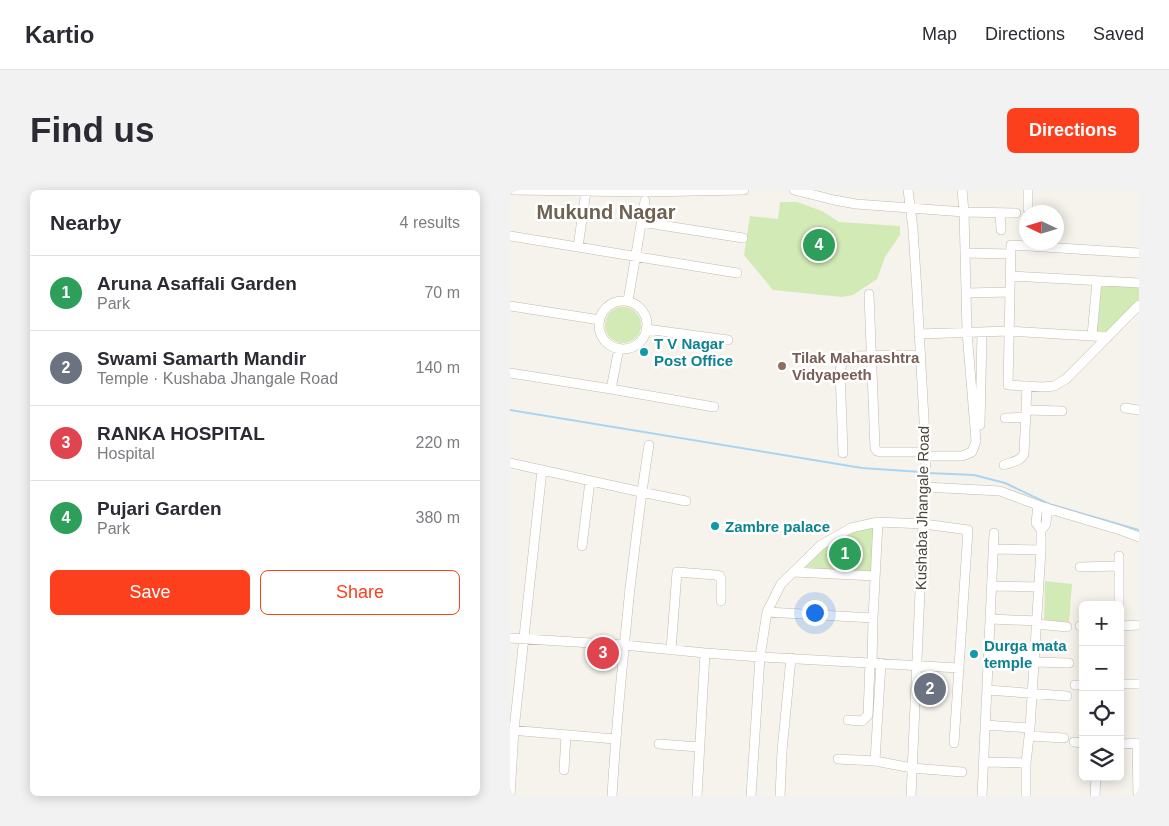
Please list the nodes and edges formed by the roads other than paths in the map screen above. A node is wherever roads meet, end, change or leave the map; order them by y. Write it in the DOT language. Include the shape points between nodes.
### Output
graph roads {
  1 [pos="513,190"];
  2 [pos="744,190"];
  3 [pos="794,190"];
  4 [pos="908,190"];
  5 [pos="962,190"];
  6 [pos="1028,190"];
  7 [pos="586,191"];
  8 [pos="645,202"];
  9 [pos="1028,205"];
  10 [pos="910,209"];
  11 [pos="964,212"];
  12 [pos="1000,213"];
  13 [pos="1016,213"];
  14 [pos="641,222"];
  15 [pos="1001,230"];
  16 [pos="510,236"];
  17 [pos="743,238"];
  18 [pos="578,247"];
  19 [pos="965,253"];
  20 [pos="1139,253"];
  21 [pos="1010,254"];
  22 [pos="635,256"];
  23 [pos="737,273"];
  24 [pos="1010,276"];
  25 [pos="1097,281"];
  26 [pos="1139,283"];
  27 [pos="1010,292"];
  28 [pos="966,293"];
  29 [pos="869,294"];
  30 [pos="628,301"];
  31 [pos="1139,305"];
  32 [pos="510,306"];
  33 [pos="600,320"];
  34 [pos="646,329"];
  35 [pos="1009,331"];
  36 [pos="967,332"];
  37 [pos="982,332"];
  38 [pos="919,334"];
  39 [pos="1092,336"];
  40 [pos="1108,337"];
  41 [pos="728,340"];
  42 [pos="619,348"];
  43 [pos="920,355"];
  44 [pos="871,356"];
  45 [pos="510,373"];
  46 [pos="1027,386"];
  47 [pos="611,389"];
  48 [pos="714,407"];
  49 [pos="1125,408"];
  50 [pos="1139,410"];
  51 [pos="1062,411"];
  52 [pos="1026,414"];
  53 [pos="1005,418"];
  54 [pos="980,425"];
  55 [pos="649,445"];
  56 [pos="843,453"];
  57 [pos="926,457"];
  58 [pos="510,463"];
  59 [pos="1004,465"];
  60 [pos="542,470"];
  61 [pos="590,481"];
  62 [pos="926,484"];
  63 [pos="641,492"];
  64 [pos="686,501"];
  65 [pos="1043,506"];
  66 [pos="878,522"];
  67 [pos="924,524"];
  68 [pos="994,533"];
  69 [pos="1139,538"];
  70 [pos="582,546"];
  71 [pos="994,549"];
  72 [pos="1041,550"];
  73 [pos="1119,556"];
  74 [pos="1118,566"];
  75 [pos="1080,567"];
  76 [pos="794,572"];
  77 [pos="875,576"];
  78 [pos="992,586"];
  79 [pos="1039,587"];
  80 [pos="721,601"];
  81 [pos="1119,601"];
  82 [pos="767,612"];
  83 [pos="873,618"];
  84 [pos="990,619"];
  85 [pos="1037,623"];
  86 [pos="1139,625"];
  87 [pos="1124,626"];
  88 [pos="1067,627"];
  89 [pos="510,638"];
  90 [pos="523,638"];
  91 [pos="624,645"];
  92 [pos="671,650"];
  93 [pos="705,653"];
  94 [pos="989,656"];
  95 [pos="760,657"];
  96 [pos="791,658"];
  97 [pos="1034,659"];
  98 [pos="874,663"];
  99 [pos="1069,663"];
  100 [pos="916,666"];
  101 [pos="959,668"];
  102 [pos="1124,684"];
  103 [pos="1139,684"];
  104 [pos="987,690"];
  105 [pos="1032,693"];
  106 [pos="1067,696"];
  107 [pos="848,720"];
  108 [pos="985,725"];
  109 [pos="512,730"];
  110 [pos="1030,732"];
  111 [pos="566,734"];
  112 [pos="1064,738"];
  113 [pos="615,739"];
  114 [pos="954,743"];
  115 [pos="1138,743"];
  116 [pos="659,744"];
  117 [pos="1124,744"];
  118 [pos="699,747"];
  119 [pos="838,759"];
  120 [pos="875,762"];
  121 [pos="984,762"];
  122 [pos="1026,763"];
  123 [pos="912,768"];
  124 [pos="564,770"];
  125 [pos="962,772"];
  126 [pos="1096,781"];
  127 [pos="510,796"];
  128 [pos="612,796"];
  129 [pos="697,796"];
  130 [pos="751,796"];
  131 [pos="780,796"];
  132 [pos="911,796"];
  133 [pos="982,796"];
  134 [pos="1026,796"];
  135 [pos="1095,796"];
  136 [pos="1138,796"];
  1 -- 7 [label="street"];
  2 -- 7 [label="street"];
  3 -- 10 [label="street" via="841,201"];
  4 -- 10 [label="street, Kushaba Jhangale Road"];
  5 -- 11 [label="street"];
  6 -- 9 [label="street"];
  7 -- 18 [label="street"];
  8 -- 14 [label="street"];
  10 -- 11 [label="street"];
  10 -- 38 [label="street, Kushaba Jhangale Road"];
  11 -- 12 [label="street"];
  11 -- 19 [label="street"];
  12 -- 13 [label="street"];
  12 -- 15 [label="street"];
  14 -- 17 [label="street"];
  14 -- 22 [label="street"];
  16 -- 18 [label="street"];
  18 -- 22 [label="street"];
  19 -- 21 [label="street"];
  19 -- 28 [label="street"];
  20 -- 21 [label="street" via="1010,245"];
  21 -- 24 [label="street"];
  22 -- 23 [label="street"];
  22 -- 30 [label="street"];
  24 -- 25 [label="street"];
  24 -- 27 [label="street"];
  25 -- 26 [label="street"];
  25 -- 39 [label="street"];
  27 -- 28 [label="street"];
  27 -- 35 [label="street"];
  28 -- 36 [label="street"];
  29 -- 44 [label="street"];
  30 -- 33 [label="street" via="610,305"];
  30 -- 34 [label="street" via="643,312"];
  31 -- 40 [label="street"];
  32 -- 33 [label="street"];
  33 -- 42 [label="street" via="604,338"];
  34 -- 41 [label="street"];
  34 -- 42 [label="street" via="636,344"];
  35 -- 37 [label="street"];
  35 -- 39 [label="street"];
  35 -- 46 [label="street" via="1008,384"];
  36 -- 37 [label="street"];
  36 -- 38 [label="street"];
  36 -- 57 [label="street" via="976,441 972,452 962,456"];
  37 -- 54 [label="street"];
  38 -- 43 [label="street, Kushaba Jhangale Road"];
  39 -- 40 [label="street"];
  40 -- 46 [label="street" via="1066,379 1054,386"];
  42 -- 47 [label="street"];
  43 -- 44 [label="street"];
  43 -- 57 [label="street, Kushaba Jhangale Road"];
  44 -- 56 [label="street" via="852,356 842,363"];
  44 -- 57 [label="street" via="875,448 880,452"];
  45 -- 47 [label="street"];
  46 -- 52 [label="street"];
  47 -- 48 [label="street"];
  49 -- 50 [label="street"];
  51 -- 52 [label="street"];
  52 -- 53 [label="street"];
  52 -- 59 [label="street" via="1024,454"];
  55 -- 63 [label="street"];
  57 -- 62 [label="street, Kushaba Jhangale Road"];
  58 -- 60 [label="street"];
  60 -- 61 [label="street"];
  60 -- 90 [label="street"];
  61 -- 63 [label="street"];
  61 -- 70 [label="street"];
  62 -- 65 [label="street" via="1000,491"];
  62 -- 67 [label="street, Kushaba Jhangale Road"];
  63 -- 64 [label="street"];
  63 -- 91 [label="street"];
  65 -- 69 [label="street"];
  65 -- 72 [label="street" via="1036,522 1041,530"];
  66 -- 67 [label="street"];
  66 -- 76 [label="street" via="850,528 821,545"];
  66 -- 77 [label="street"];
  67 -- 100 [label="street, Kushaba Jhangale Road"];
  67 -- 101 [label="street" via="968,530"];
  68 -- 71 [label="street"];
  71 -- 72 [label="street"];
  71 -- 78 [label="street"];
  72 -- 79 [label="street"];
  73 -- 74 [label="street"];
  74 -- 75 [label="street"];
  74 -- 81 [label="street"];
  76 -- 77 [label="street"];
  76 -- 82 [label="street" via="781,584"];
  77 -- 83 [label="street"];
  78 -- 79 [label="street"];
  78 -- 84 [label="street"];
  79 -- 85 [label="street"];
  80 -- 92 [label="street" via="720,576 677,572"];
  82 -- 83 [label="street"];
  82 -- 95 [label="street"];
  83 -- 98 [label="street"];
  84 -- 85 [label="street"];
  84 -- 94 [label="street"];
  85 -- 88 [label="street"];
  85 -- 97 [label="street"];
  86 -- 87 [label="street"];
  89 -- 90 [label="street"];
  90 -- 91 [label="street"];
  90 -- 109 [label="street"];
  91 -- 92 [label="street"];
  91 -- 113 [label="street"];
  92 -- 93 [label="street"];
  93 -- 95 [label="street"];
  93 -- 118 [label="street"];
  94 -- 97 [label="street"];
  94 -- 104 [label="street"];
  95 -- 96 [label="street"];
  95 -- 130 [label="street"];
  96 -- 98 [label="street"];
  96 -- 131 [label="street"];
  97 -- 99 [label="street"];
  97 -- 105 [label="street"];
  98 -- 100 [label="street"];
  98 -- 107 [label="street" via="868,715 862,721"];
  98 -- 120 [label="street"];
  100 -- 101 [label="street"];
  100 -- 123 [label="street, Kushaba Jhangale Road"];
  101 -- 114 [label="street"];
  102 -- 103 [label="street"];
  104 -- 105 [label="street"];
  104 -- 108 [label="street"];
  105 -- 106 [label="street"];
  105 -- 110 [label="street"];
  108 -- 110 [label="street"];
  108 -- 121 [label="street"];
  109 -- 111 [label="street"];
  109 -- 127 [label="street"];
  110 -- 112 [label="street"];
  110 -- 122 [label="street"];
  111 -- 113 [label="street"];
  111 -- 124 [label="street"];
  113 -- 128 [label="street"];
  115 -- 117 [label="street"];
  115 -- 136 [label="street"];
  116 -- 118 [label="street"];
  118 -- 129 [label="street"];
  119 -- 120 [label="street"];
  120 -- 123 [label="street"];
  121 -- 122 [label="street"];
  121 -- 133 [label="street"];
  122 -- 134 [label="street"];
  123 -- 125 [label="street"];
  123 -- 132 [label="street, Kushaba Jhangale Road"];
  126 -- 135 [label="street"];
}
